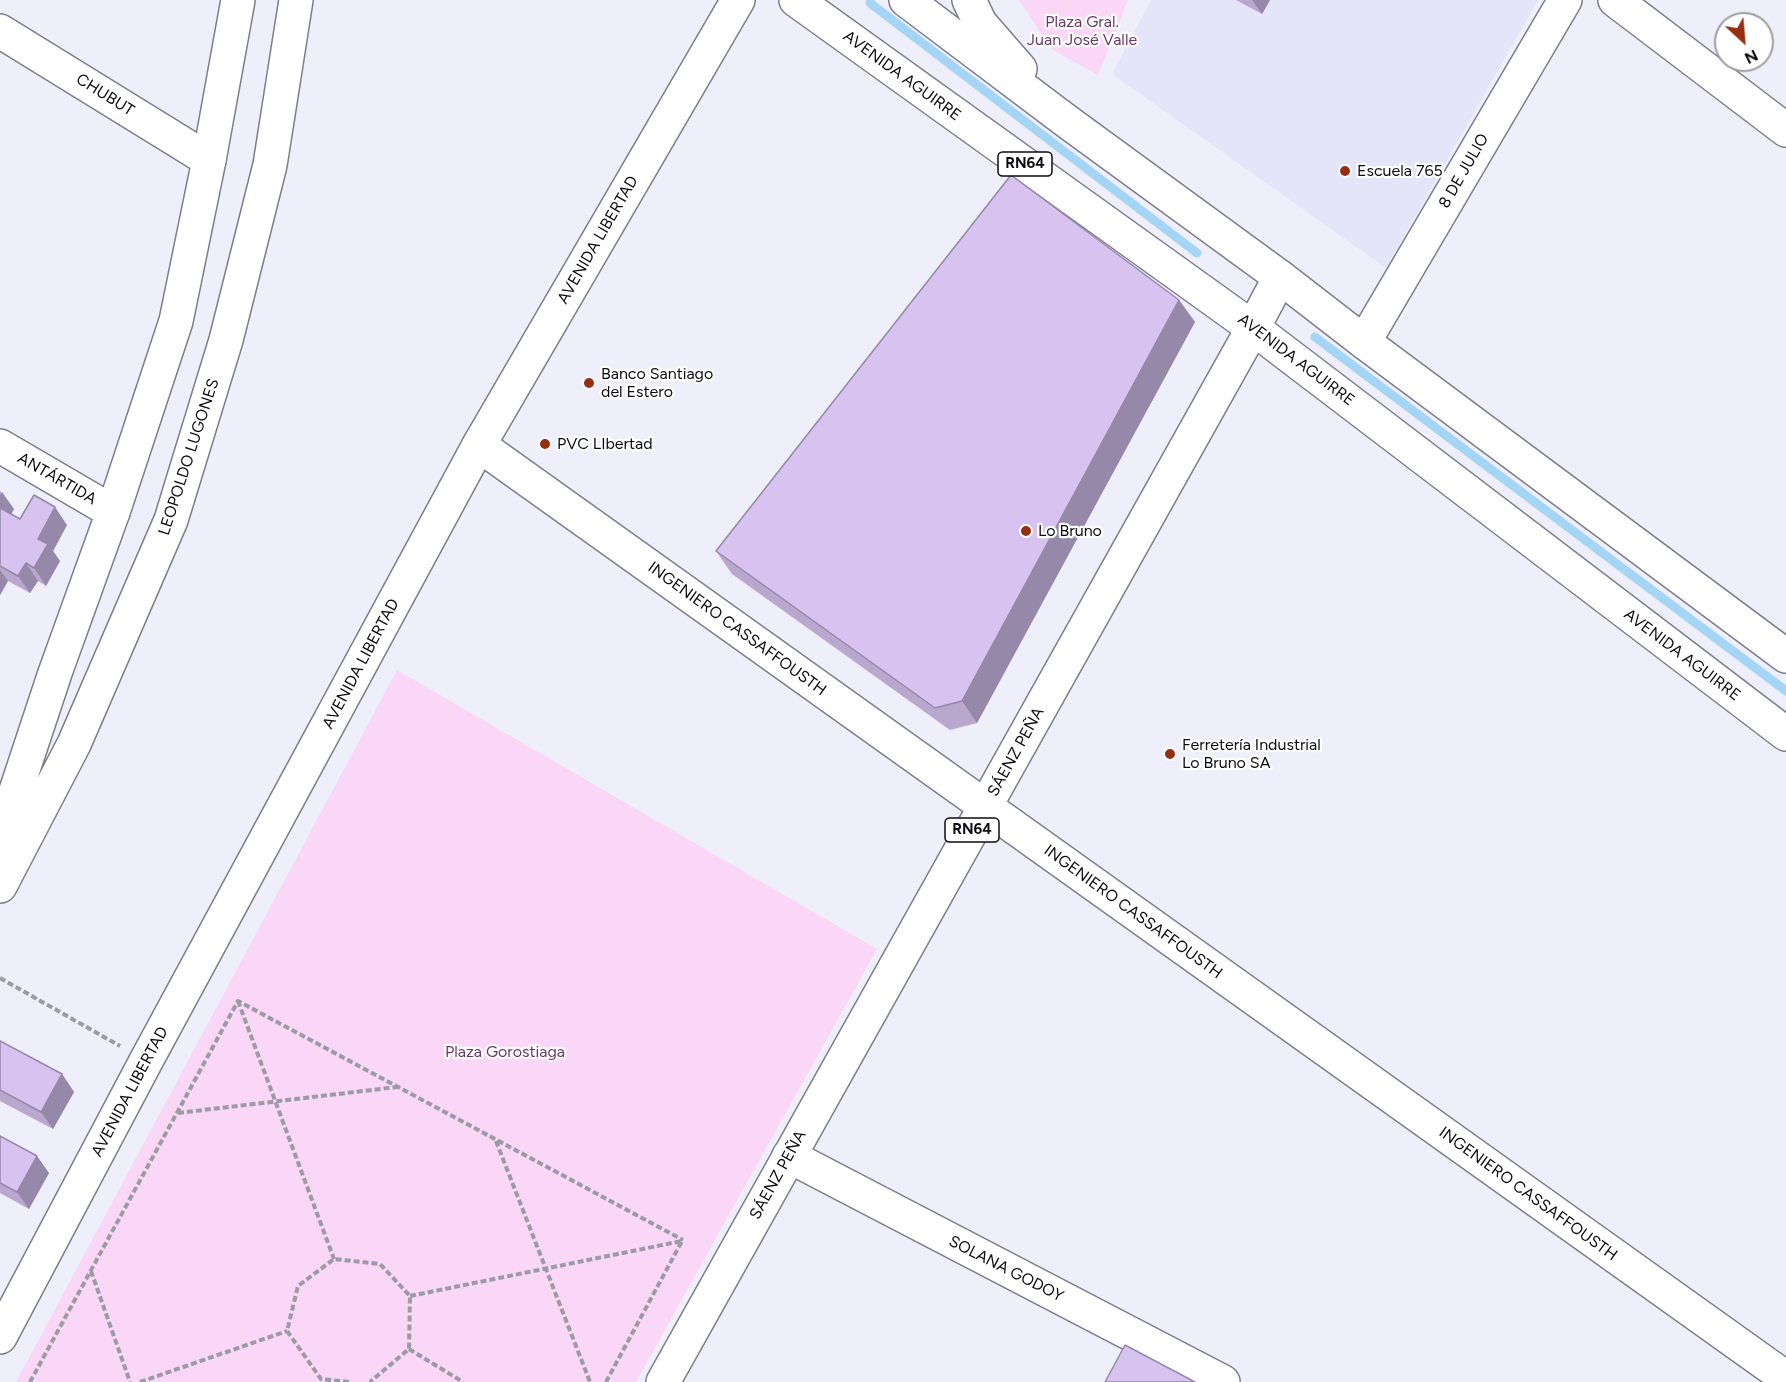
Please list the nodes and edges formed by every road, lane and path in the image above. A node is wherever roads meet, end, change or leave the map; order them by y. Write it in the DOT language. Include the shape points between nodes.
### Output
graph roads {
  1 [pos="238,0"];
  2 [pos="296,0"];
  3 [pos="738,0"];
  4 [pos="796,0"];
  5 [pos="906,0"];
  6 [pos="969,0"];
  7 [pos="1565,0"];
  8 [pos="1615,0"];
  9 [pos="0,31"];
  10 [pos="1065,120"];
  11 [pos="1786,130"];
  12 [pos="209,160"];
  13 [pos="1280,277"];
  14 [pos="1253,327"];
  15 [pos="1364,342"];
  16 [pos="479,445"];
  17 [pos="0,446"];
  18 [pos="113,512"];
  19 [pos="1786,656"];
  20 [pos="39,725"];
  21 [pos="1786,734"];
  22 [pos="0,796"];
  23 [pos="986,806"];
  24 [pos="0,838"];
  25 [pos="0,886"];
  26 [pos="0,978"];
  27 [pos="238,1001"];
  28 [pos="146,1061"];
  29 [pos="397,1087"];
  30 [pos="275,1101"];
  31 [pos="177,1113"];
  32 [pos="496,1140"];
  33 [pos="789,1156"];
  34 [pos="683,1240"];
  35 [pos="334,1259"];
  36 [pos="546,1268"];
  37 [pos="91,1271"];
  38 [pos="410,1296"];
  39 [pos="287,1331"];
  40 [pos="0,1337"];
  41 [pos="409,1350"];
  42 [pos="1786,1378"];
  43 [pos="320,1380"];
  44 [pos="30,1382"];
  45 [pos="130,1382"];
  46 [pos="140,1382"];
  47 [pos="349,1382"];
  48 [pos="370,1382"];
  49 [pos="463,1382"];
  50 [pos="590,1382"];
  51 [pos="606,1382"];
  52 [pos="663,1382"];
  53 [pos="1224,1382"];
  1 -- 12 [label="main road"];
  2 -- 25 [label="main road, LEOPOLDO LUGONES" via="270,165 226,340 171,520 74,744"];
  3 -- 16 [label="main road, AVENIDA LIBERTAD"];
  4 -- 14 [label="main road, AVENIDA AGUIRRE / RN64"];
  5 -- 10 [label="main road"];
  6 -- 10 [label="main road" via="980,23"];
  7 -- 15 [label="main road, 8 DE JULIO"];
  8 -- 11 [label="main road"];
  9 -- 12 [label="main road, CHUBUT"];
  10 -- 13 [label="main road"];
  12 -- 18 [label="main road" via="176,321"];
  13 -- 14 [label="main road, SÁENZ PEÑA / RN64"];
  13 -- 15 [label="main road"];
  14 -- 21 [label="main road, AVENIDA AGUIRRE"];
  14 -- 23 [label="main road, SÁENZ PEÑA / RN64"];
  15 -- 19 [label="main road"];
  16 -- 23 [label="main road, INGENIERO CASSAFFOUSTH"];
  16 -- 28 [label="main road, AVENIDA LIBERTAD"];
  17 -- 18 [label="main road, ANTÁRTIDA"];
  18 -- 20 [label="main road"];
  20 -- 22 [label="main road"];
  20 -- 24 [label="main road"];
  23 -- 33 [label="main road, SÁENZ PEÑA / RN64"];
  23 -- 42 [label="main road, INGENIERO CASSAFFOUSTH"];
  26 -- 28 [label="path"];
  27 -- 29 [label="path"];
  27 -- 30 [label="path"];
  27 -- 31 [label="path"];
  28 -- 40 [label="main road, AVENIDA LIBERTAD"];
  29 -- 30 [label="path"];
  29 -- 32 [label="path"];
  30 -- 31 [label="path"];
  30 -- 35 [label="path"];
  31 -- 37 [label="path"];
  32 -- 34 [label="path"];
  32 -- 36 [label="path"];
  33 -- 52 [label="main road, SÁENZ PEÑA / RN64"];
  33 -- 53 [label="main road, SOLANA GODOY"];
  34 -- 36 [label="path"];
  34 -- 51 [label="path"];
  35 -- 38 [label="path" via="380,1264"];
  35 -- 39 [label="path" via="298,1286"];
  36 -- 38 [label="path"];
  36 -- 50 [label="path"];
  37 -- 44 [label="path"];
  37 -- 45 [label="path"];
  38 -- 41 [label="path"];
  39 -- 43 [label="path"];
  39 -- 46 [label="path"];
  41 -- 48 [label="path"];
  41 -- 49 [label="path"];
  43 -- 47 [label="path"];
}
